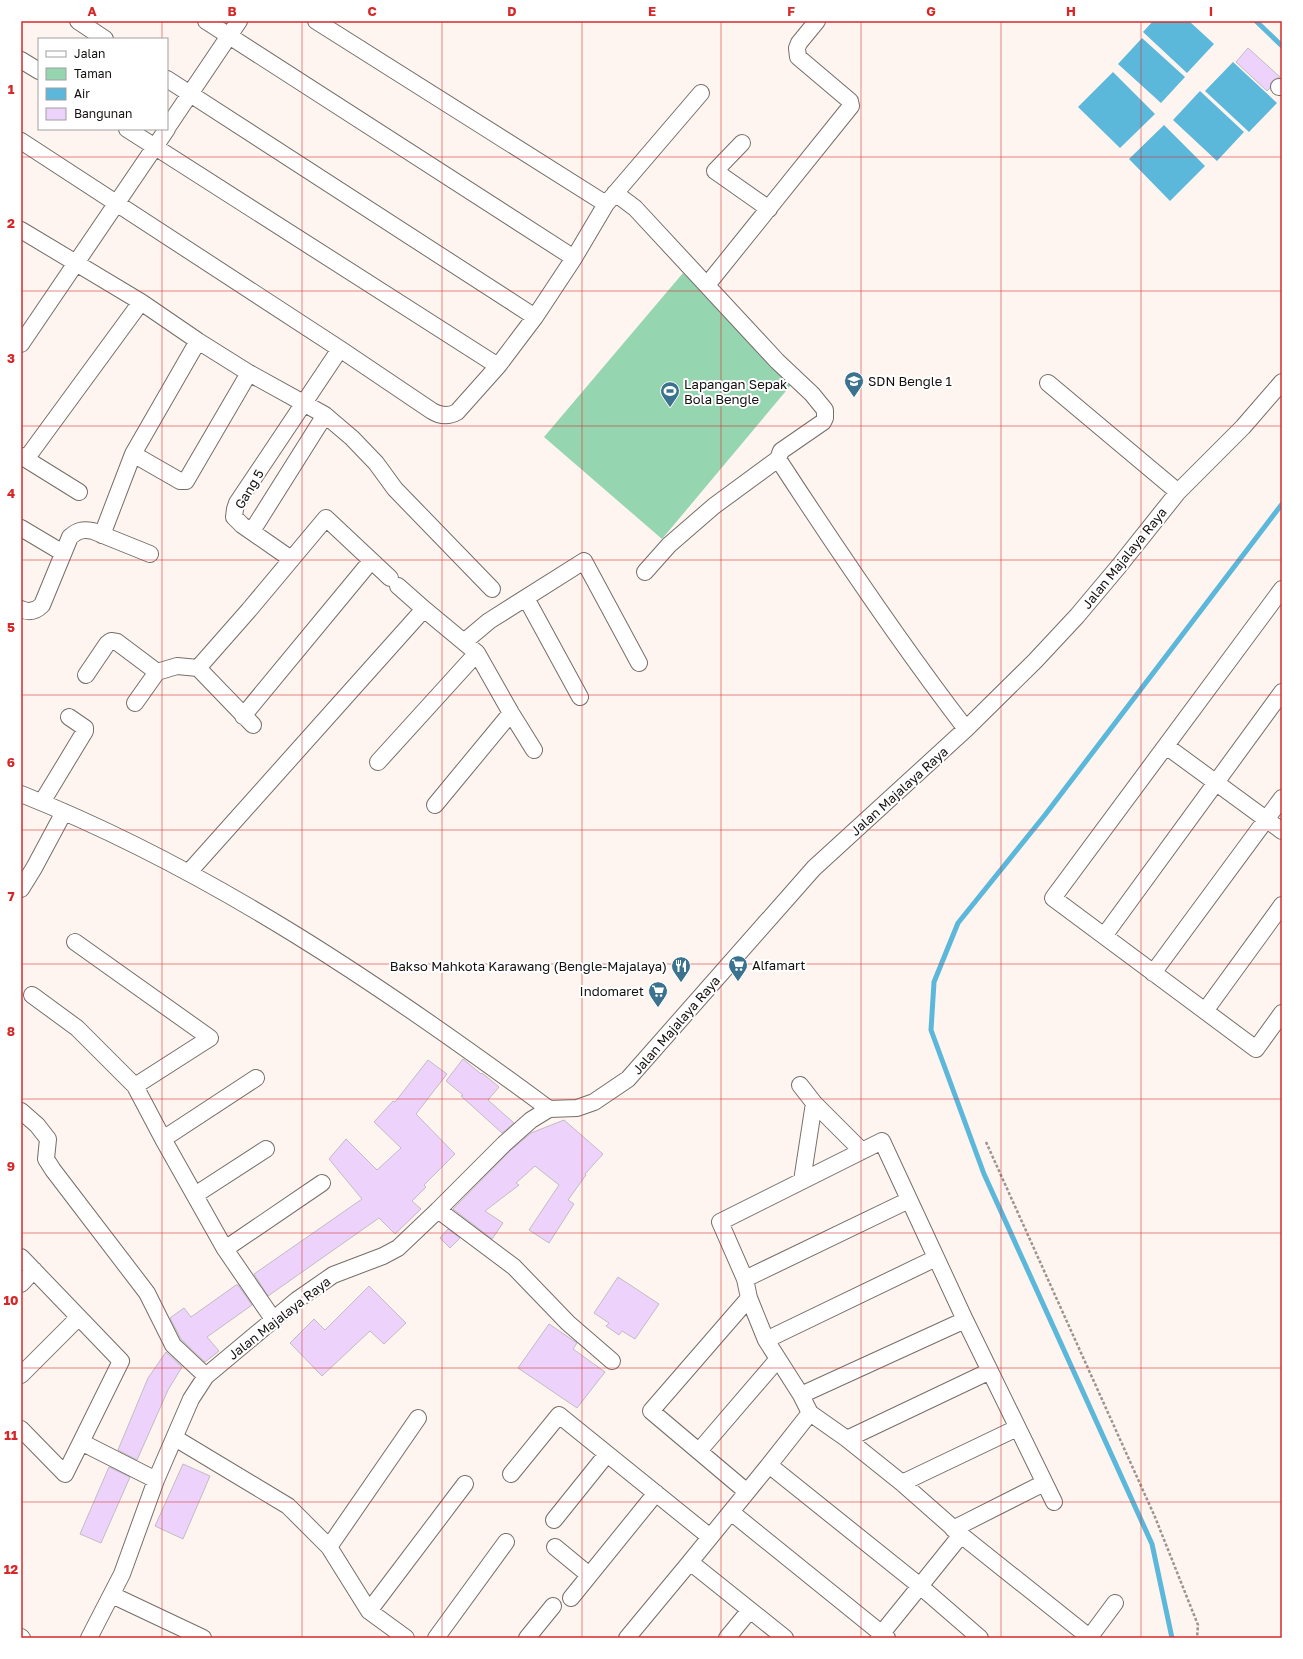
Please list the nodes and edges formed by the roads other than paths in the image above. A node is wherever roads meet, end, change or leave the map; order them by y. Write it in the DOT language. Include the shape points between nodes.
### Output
graph roads {
  1 [pos="78,21"];
  2 [pos="206,21"];
  3 [pos="239,21"];
  4 [pos="316,21"];
  5 [pos="817,21"];
  6 [pos="229,36"];
  7 [pos="104,38"];
  8 [pos="21,60"];
  9 [pos="38,71"];
  10 [pos="168,80"];
  11 [pos="701,94"];
  12 [pos="191,95"];
  13 [pos="168,128"];
  14 [pos="128,130"];
  15 [pos="166,130"];
  16 [pos="21,141"];
  17 [pos="742,143"];
  18 [pos="154,147"];
  19 [pos="611,199"];
  20 [pos="116,203"];
  21 [pos="769,209"];
  22 [pos="21,230"];
  23 [pos="574,258"];
  24 [pos="75,262"];
  25 [pos="707,285"];
  26 [pos="142,302"];
  27 [pos="535,317"];
  28 [pos="198,341"];
  29 [pos="21,344"];
  30 [pos="340,349"];
  31 [pos="498,366"];
  32 [pos="249,373"];
  33 [pos="1282,382"];
  34 [pos="1048,383"];
  35 [pos="305,404"];
  36 [pos="325,415"];
  37 [pos="133,454"];
  38 [pos="23,457"];
  39 [pos="778,459"];
  40 [pos="79,492"];
  41 [pos="1178,492"];
  42 [pos="21,528"];
  43 [pos="252,531"];
  44 [pos="102,535"];
  45 [pos="63,553"];
  46 [pos="150,554"];
  47 [pos="291,560"];
  48 [pos="371,561"];
  49 [pos="645,572"];
  50 [pos="1282,589"];
  51 [pos="492,590"];
  52 [pos="526,598"];
  53 [pos="21,609"];
  54 [pos="424,609"];
  55 [pos="464,642"];
  56 [pos="477,653"];
  57 [pos="639,663"];
  58 [pos="198,668"];
  59 [pos="157,672"];
  60 [pos="86,675"];
  61 [pos="1282,692"];
  62 [pos="580,697"];
  63 [pos="134,703"];
  64 [pos="511,713"];
  65 [pos="69,717"];
  66 [pos="966,729"];
  67 [pos="1166,746"];
  68 [pos="534,750"];
  69 [pos="378,762"];
  70 [pos="1216,782"];
  71 [pos="21,794"];
  72 [pos="1282,798"];
  73 [pos="42,802"];
  74 [pos="435,805"];
  75 [pos="64,812"];
  76 [pos="1266,819"];
  77 [pos="1282,831"];
  78 [pos="189,872"];
  79 [pos="21,889"];
  80 [pos="1282,905"];
  81 [pos="1104,936"];
  82 [pos="75,942"];
  83 [pos="1153,973"];
  84 [pos="32,995"];
  85 [pos="1205,1011"];
  86 [pos="1282,1013"];
  87 [pos="256,1078"];
  88 [pos="800,1085"];
  89 [pos="135,1086"];
  90 [pos="814,1103"];
  91 [pos="549,1109"];
  92 [pos="21,1111"];
  93 [pos="163,1139"];
  94 [pos="266,1149"];
  95 [pos="862,1151"];
  96 [pos="802,1181"];
  97 [pos="322,1183"];
  98 [pos="195,1195"];
  99 [pos="909,1200"];
  100 [pos="438,1210"];
  101 [pos="225,1249"];
  102 [pos="21,1257"];
  103 [pos="936,1258"];
  104 [pos="34,1270"];
  105 [pos="745,1279"];
  106 [pos="21,1284"];
  107 [pos="749,1298"];
  108 [pos="78,1318"];
  109 [pos="273,1319"];
  110 [pos="965,1320"];
  111 [pos="766,1340"];
  112 [pos="778,1359"];
  113 [pos="612,1361"];
  114 [pos="990,1371"];
  115 [pos="21,1375"];
  116 [pos="206,1376"];
  117 [pos="801,1396"];
  118 [pos="810,1413"];
  119 [pos="418,1418"];
  120 [pos="1017,1428"];
  121 [pos="21,1429"];
  122 [pos="175,1438"];
  123 [pos="847,1439"];
  124 [pos="81,1442"];
  125 [pos="698,1451"];
  126 [pos="607,1454"];
  127 [pos="769,1465"];
  128 [pos="511,1474"];
  129 [pos="156,1480"];
  130 [pos="1044,1483"];
  131 [pos="465,1484"];
  132 [pos="902,1484"];
  133 [pos="747,1492"];
  134 [pos="656,1493"];
  135 [pos="1054,1502"];
  136 [pos="731,1512"];
  137 [pos="554,1520"];
  138 [pos="957,1532"];
  139 [pos="710,1537"];
  140 [pos="506,1542"];
  141 [pos="329,1547"];
  142 [pos="555,1547"];
  143 [pos="690,1562"];
  144 [pos="589,1575"];
  145 [pos="920,1586"];
  146 [pos="112,1594"];
  147 [pos="571,1598"];
  148 [pos="1115,1602"];
  149 [pos="553,1606"];
  150 [pos="750,1610"];
  151 [pos="369,1611"];
  152 [pos="882,1636"];
  153 [pos="89,1638"];
  154 [pos="203,1638"];
  155 [pos="406,1638"];
  156 [pos="436,1638"];
  157 [pos="527,1638"];
  158 [pos="627,1638"];
  159 [pos="727,1638"];
  160 [pos="785,1638"];
  161 [pos="980,1638"];
  162 [pos="1089,1638"];
  1 -- 7 [label="street"];
  2 -- 6 [label="street"];
  3 -- 6 [label="street"];
  4 -- 19 [label="street"];
  5 -- 21 [label="street" via="799,44 798,57 850,101 851,106"];
  6 -- 12 [label="street"];
  6 -- 23 [label="street"];
  8 -- 9 [label="street"];
  10 -- 12 [label="street"];
  11 -- 19 [label="street"];
  12 -- 13 [label="street"];
  12 -- 27 [label="street"];
  14 -- 18 [label="street"];
  15 -- 18 [label="street"];
  16 -- 20 [label="street"];
  17 -- 21 [label="street" via="715,171"];
  18 -- 20 [label="street"];
  18 -- 31 [label="street"];
  19 -- 23 [label="street"];
  19 -- 25 [label="street" via="636,208"];
  20 -- 24 [label="street"];
  20 -- 30 [label="street"];
  21 -- 25 [label="street"];
  22 -- 24 [label="street"];
  23 -- 27 [label="street"];
  24 -- 26 [label="street"];
  24 -- 29 [label="street"];
  25 -- 39 [label="street" via="777,361 812,394 824,410 823,422 781,451"];
  26 -- 28 [label="street"];
  26 -- 38 [label="street"];
  27 -- 31 [label="street"];
  28 -- 32 [label="street"];
  28 -- 37 [label="street"];
  30 -- 31 [label="street" via="432,411 444,416 457,412"];
  30 -- 35 [label="street"];
  32 -- 35 [label="street"];
  32 -- 37 [label="street" via="186,481 180,481"];
  33 -- 41 [label="street, Jalan Majalaya Raya" via="1243,427"];
  34 -- 41 [label="street"];
  35 -- 36 [label="street"];
  35 -- 43 [label="street, Gang 5" via="234,509 234,517"];
  36 -- 43 [label="street"];
  36 -- 51 [label="street" via="376,463 395,489"];
  37 -- 44 [label="street"];
  38 -- 40 [label="street"];
  39 -- 49 [label="street" via="714,506 669,545"];
  39 -- 66 [label="street" via="862,586"];
  41 -- 66 [label="street, Jalan Majalaya Raya" via="1077,616"];
  42 -- 45 [label="street"];
  43 -- 47 [label="street, Gang 5"];
  44 -- 45 [label="street" via="85,529 77,531 70,537"];
  44 -- 46 [label="street"];
  45 -- 53 [label="street" via="42,605 37,610"];
  47 -- 48 [label="street" via="326,518"];
  47 -- 58 [label="street"];
  48 -- 54 [label="street"];
  48 -- 58 [label="street" via="248,721"];
  50 -- 67 [label="street"];
  52 -- 55 [label="street" via="489,621"];
  52 -- 57 [label="street" via="584,561"];
  52 -- 62 [label="street"];
  54 -- 55 [label="street"];
  54 -- 78 [label="street"];
  55 -- 56 [label="street"];
  56 -- 64 [label="street"];
  56 -- 69 [label="street"];
  58 -- 59 [label="street" via="177,666"];
  59 -- 60 [label="street" via="117,642 112,641 107,644"];
  59 -- 63 [label="street"];
  61 -- 70 [label="street"];
  64 -- 68 [label="street"];
  64 -- 74 [label="street"];
  65 -- 73 [label="street" via="86,731"];
  66 -- 91 [label="street, Jalan Majalaya Raya" via="814,868 628,1079 594,1102 577,1108"];
  67 -- 70 [label="street"];
  67 -- 81 [label="street" via="1053,898"];
  70 -- 76 [label="street"];
  70 -- 81 [label="street"];
  71 -- 73 [label="street"];
  72 -- 76 [label="street"];
  73 -- 75 [label="street"];
  75 -- 78 [label="street"];
  75 -- 79 [label="street"];
  76 -- 77 [label="street"];
  76 -- 83 [label="street"];
  78 -- 91 [label="street" via="326,953"];
  80 -- 85 [label="street"];
  81 -- 83 [label="street"];
  82 -- 89 [label="street" via="210,1038"];
  83 -- 85 [label="street"];
  84 -- 89 [label="street" via="77,1028"];
  85 -- 86 [label="street" via="1256,1049"];
  87 -- 93 [label="street"];
  88 -- 90 [label="street"];
  89 -- 93 [label="street"];
  90 -- 95 [label="street"];
  90 -- 96 [label="street"];
  91 -- 100 [label="street, Jalan Majalaya Raya" via="519,1130"];
  92 -- 116 [label="street" via="48,1139 46,1159 147,1292 173,1345"];
  93 -- 98 [label="street"];
  94 -- 98 [label="street"];
  95 -- 96 [label="street"];
  95 -- 99 [label="street" via="882,1142"];
  96 -- 105 [label="street" via="720,1222"];
  97 -- 101 [label="street"];
  98 -- 101 [label="street"];
  99 -- 103 [label="street"];
  99 -- 105 [label="street"];
  100 -- 109 [label="street, Jalan Majalaya Raya" via="398,1248 333,1275"];
  100 -- 113 [label="street" via="514,1268 568,1323"];
  101 -- 109 [label="street"];
  102 -- 104 [label="street"];
  103 -- 110 [label="street"];
  103 -- 111 [label="street"];
  104 -- 106 [label="street"];
  104 -- 108 [label="street"];
  105 -- 107 [label="street"];
  107 -- 111 [label="street"];
  107 -- 125 [label="street" via="650,1410"];
  108 -- 115 [label="street"];
  108 -- 124 [label="street" via="121,1361"];
  109 -- 116 [label="street, Jalan Majalaya Raya"];
  110 -- 114 [label="street"];
  110 -- 117 [label="street"];
  111 -- 112 [label="street"];
  112 -- 117 [label="street"];
  112 -- 125 [label="street"];
  114 -- 120 [label="street"];
  114 -- 123 [label="street"];
  116 -- 122 [label="street, Jalan Majalaya Raya" via="191,1399"];
  117 -- 118 [label="street"];
  118 -- 123 [label="street"];
  118 -- 127 [label="street"];
  119 -- 141 [label="street"];
  120 -- 130 [label="street"];
  120 -- 132 [label="street"];
  121 -- 124 [label="street" via="65,1474"];
  122 -- 129 [label="street, Jalan Majalaya Raya"];
  122 -- 141 [label="street" via="288,1506"];
  123 -- 132 [label="street"];
  124 -- 129 [label="street"];
  125 -- 133 [label="street"];
  126 -- 128 [label="street" via="559,1415"];
  126 -- 134 [label="street"];
  126 -- 137 [label="street"];
  127 -- 133 [label="street"];
  127 -- 145 [label="street"];
  129 -- 146 [label="street, Jalan Majalaya Raya" via="122,1574"];
  130 -- 135 [label="street"];
  130 -- 138 [label="street"];
  131 -- 151 [label="street"];
  132 -- 138 [label="street"];
  133 -- 136 [label="street"];
  134 -- 139 [label="street"];
  134 -- 144 [label="street"];
  136 -- 139 [label="street"];
  136 -- 152 [label="street"];
  138 -- 145 [label="street"];
  138 -- 162 [label="street"];
  139 -- 143 [label="street"];
  140 -- 156 [label="street"];
  141 -- 151 [label="street"];
  142 -- 144 [label="street"];
  143 -- 150 [label="street"];
  143 -- 158 [label="street"];
  144 -- 147 [label="street"];
  145 -- 152 [label="street"];
  145 -- 161 [label="street"];
  146 -- 153 [label="street, Jalan Majalaya Raya"];
  146 -- 154 [label="street"];
  148 -- 162 [label="street"];
  149 -- 157 [label="street"];
  150 -- 159 [label="street"];
  150 -- 160 [label="street"];
  151 -- 155 [label="street"];
}
